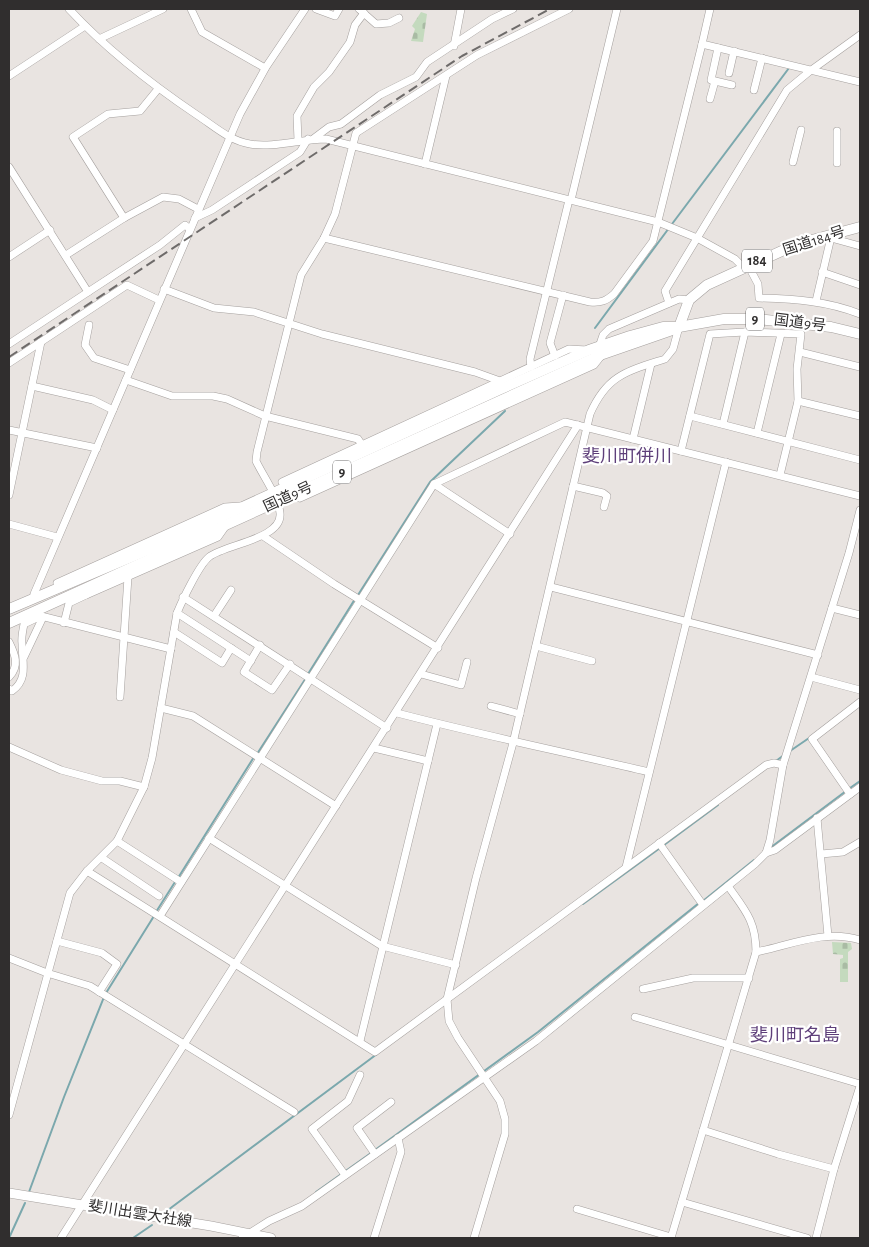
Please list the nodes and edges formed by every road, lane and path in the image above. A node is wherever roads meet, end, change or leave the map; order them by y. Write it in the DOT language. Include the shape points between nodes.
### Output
graph roads {
  1 [pos="69,9"];
  2 [pos="163,9"];
  3 [pos="190,9"];
  4 [pos="306,9"];
  5 [pos="316,9"];
  6 [pos="339,9"];
  7 [pos="461,9"];
  8 [pos="513,9"];
  9 [pos="569,9"];
  10 [pos="618,9"];
  11 [pos="710,9"];
  12 [pos="361,11"];
  13 [pos="399,18"];
  14 [pos="84,26"];
  15 [pos="860,35"];
  16 [pos="99,39"];
  17 [pos="702,44"];
  18 [pos="454,46"];
  19 [pos="718,48"];
  20 [pos="734,51"];
  21 [pos="762,58"];
  22 [pos="265,68"];
  23 [pos="810,71"];
  24 [pos="729,72"];
  25 [pos="9,76"];
  26 [pos="446,76"];
  27 [pos="714,81"];
  28 [pos="860,82"];
  29 [pos="732,85"];
  30 [pos="158,89"];
  31 [pos="754,90"];
  32 [pos="710,99"];
  33 [pos="801,130"];
  34 [pos="837,131"];
  35 [pos="230,137"];
  36 [pos="310,139"];
  37 [pos="298,140"];
  38 [pos="351,146"];
  39 [pos="793,162"];
  40 [pos="836,163"];
  41 [pos="425,164"];
  42 [pos="9,167"];
  43 [pos="570,200"];
  44 [pos="198,209"];
  45 [pos="124,218"];
  46 [pos="195,218"];
  47 [pos="658,222"];
  48 [pos="860,227"];
  49 [pos="190,229"];
  50 [pos="50,230"];
  51 [pos="832,236"];
  52 [pos="324,238"];
  53 [pos="698,238"];
  54 [pos="860,246"];
  55 [pos="66,255"];
  56 [pos="9,257"];
  57 [pos="748,265"];
  58 [pos="822,272"];
  59 [pos="860,285"];
  60 [pos="164,289"];
  61 [pos="546,290"];
  62 [pos="88,292"];
  63 [pos="563,295"];
  64 [pos="160,300"];
  65 [pos="689,300"];
  66 [pos="816,301"];
  67 [pos="669,303"];
  68 [pos="860,314"];
  69 [pos="288,324"];
  70 [pos="89,325"];
  71 [pos="679,327"];
  72 [pos="745,332"];
  73 [pos="781,334"];
  74 [pos="860,335"];
  75 [pos="41,342"];
  76 [pos="860,342"];
  77 [pos="9,344"];
  78 [pos="597,350"];
  79 [pos="800,352"];
  80 [pos="555,356"];
  81 [pos="9,364"];
  82 [pos="651,364"];
  83 [pos="860,366"];
  84 [pos="531,367"];
  85 [pos="130,370"];
  86 [pos="126,380"];
  87 [pos="538,382"];
  88 [pos="501,385"];
  89 [pos="32,386"];
  90 [pos="529,394"];
  91 [pos="798,401"];
  92 [pos="451,404"];
  93 [pos="113,410"];
  94 [pos="468,413"];
  95 [pos="265,416"];
  96 [pos="443,416"];
  97 [pos="690,416"];
  98 [pos="860,416"];
  99 [pos="723,424"];
  100 [pos="578,425"];
  101 [pos="459,426"];
  102 [pos="587,427"];
  103 [pos="9,430"];
  104 [pos="23,433"];
  105 [pos="757,433"];
  106 [pos="387,434"];
  107 [pos="633,439"];
  108 [pos="789,441"];
  109 [pos="362,445"];
  110 [pos="376,446"];
  111 [pos="394,447"];
  112 [pos="97,448"];
  113 [pos="681,451"];
  114 [pos="384,459"];
  115 [pos="860,460"];
  116 [pos="726,462"];
  117 [pos="315,467"];
  118 [pos="780,475"];
  119 [pos="304,479"];
  120 [pos="282,482"];
  121 [pos="434,484"];
  122 [pos="312,486"];
  123 [pos="573,486"];
  124 [pos="325,487"];
  125 [pos="9,495"];
  126 [pos="860,496"];
  127 [pos="274,498"];
  128 [pos="300,498"];
  129 [pos="244,505"];
  130 [pos="604,508"];
  131 [pos="860,510"];
  132 [pos="9,524"];
  133 [pos="227,524"];
  134 [pos="166,534"];
  135 [pos="510,534"];
  136 [pos="263,536"];
  137 [pos="58,537"];
  138 [pos="158,549"];
  139 [pos="154,565"];
  140 [pos="128,576"];
  141 [pos="551,587"];
  142 [pos="231,590"];
  143 [pos="76,592"];
  144 [pos="86,595"];
  145 [pos="32,597"];
  146 [pos="184,597"];
  147 [pos="360,600"];
  148 [pos="832,608"];
  149 [pos="9,609"];
  150 [pos="177,613"];
  151 [pos="860,615"];
  152 [pos="214,616"];
  153 [pos="44,617"];
  154 [pos="686,622"];
  155 [pos="9,623"];
  156 [pos="64,623"];
  157 [pos="174,632"];
  158 [pos="125,638"];
  159 [pos="9,642"];
  160 [pos="260,645"];
  161 [pos="536,646"];
  162 [pos="231,648"];
  163 [pos="438,648"];
  164 [pos="171,649"];
  165 [pos="818,655"];
  166 [pos="24,658"];
  167 [pos="251,661"];
  168 [pos="592,661"];
  169 [pos="467,662"];
  170 [pos="290,664"];
  171 [pos="421,674"];
  172 [pos="9,677"];
  173 [pos="310,677"];
  174 [pos="811,677"];
  175 [pos="9,689"];
  176 [pos="860,690"];
  177 [pos="120,697"];
  178 [pos="860,702"];
  179 [pos="491,706"];
  180 [pos="161,708"];
  181 [pos="397,713"];
  182 [pos="520,714"];
  183 [pos="438,724"];
  184 [pos="387,728"];
  185 [pos="513,743"];
  186 [pos="374,748"];
  187 [pos="9,749"];
  188 [pos="258,758"];
  189 [pos="428,761"];
  190 [pos="783,765"];
  191 [pos="649,772"];
  192 [pos="144,787"];
  193 [pos="860,787"];
  194 [pos="850,794"];
  195 [pos="336,806"];
  196 [pos="817,818"];
  197 [pos="210,838"];
  198 [pos="116,841"];
  199 [pos="860,842"];
  200 [pos="659,844"];
  201 [pos="766,853"];
  202 [pos="821,854"];
  203 [pos="102,858"];
  204 [pos="626,868"];
  205 [pos="87,871"];
  206 [pos="181,882"];
  207 [pos="286,885"];
  208 [pos="728,886"];
  209 [pos="159,896"];
  210 [pos="703,905"];
  211 [pos="160,916"];
  212 [pos="828,936"];
  213 [pos="860,940"];
  214 [pos="57,941"];
  215 [pos="382,946"];
  216 [pos="756,952"];
  217 [pos="9,958"];
  218 [pos="236,963"];
  219 [pos="456,964"];
  220 [pos="47,973"];
  221 [pos="749,978"];
  222 [pos="643,989"];
  223 [pos="99,992"];
  224 [pos="448,999"];
  225 [pos="635,1017"];
  226 [pos="360,1041"];
  227 [pos="185,1044"];
  228 [pos="728,1045"];
  229 [pos="360,1075"];
  230 [pos="484,1077"];
  231 [pos="860,1085"];
  232 [pos="391,1102"];
  233 [pos="294,1112"];
  234 [pos="9,1115"];
  235 [pos="703,1130"];
  236 [pos="398,1138"];
  237 [pos="376,1154"];
  238 [pos="834,1169"];
  239 [pos="345,1176"];
  240 [pos="9,1193"];
  241 [pos="682,1202"];
  242 [pos="83,1205"];
  243 [pos="577,1209"];
  244 [pos="246,1236"];
  245 [pos="61,1238"];
  246 [pos="271,1238"];
  247 [pos="374,1238"];
  248 [pos="474,1238"];
  249 [pos="671,1238"];
  250 [pos="807,1238"];
  251 [pos="816,1238"];
  1 -- 14 [label="street"];
  2 -- 16 [label="street"];
  3 -- 22 [label="street" via="202,32"];
  4 -- 22 [label="street"];
  5 -- 6 [label="street" via="335,16"];
  7 -- 18 [label="street"];
  8 -- 18 [label="street" via="492,19"];
  9 -- 26 [label="street" via="477,56"];
  10 -- 43 [label="street"];
  11 -- 17 [label="street"];
  12 -- 13 [label="street" via="376,24"];
  12 -- 37 [label="street" via="350,42 314,87 297,116"];
  14 -- 16 [label="street"];
  14 -- 25 [label="street"];
  15 -- 23 [label="street"];
  16 -- 30 [label="street"];
  17 -- 19 [label="street"];
  17 -- 47 [label="street"];
  18 -- 36 [label="street" via="427,62 416,77 380,95 340,124"];
  19 -- 20 [label="street"];
  19 -- 27 [label="street" via="711,80"];
  20 -- 21 [label="street"];
  20 -- 24 [label="street"];
  21 -- 23 [label="street"];
  21 -- 31 [label="street"];
  22 -- 35 [label="street"];
  23 -- 28 [label="street"];
  23 -- 53 [label="street" via="787,90"];
  26 -- 38 [label="street" via="356,133"];
  26 -- 41 [label="street"];
  27 -- 29 [label="street"];
  27 -- 32 [label="street"];
  30 -- 35 [label="street"];
  30 -- 45 [label="street" via="140,111 108,114 72,137"];
  33 -- 39 [label="street"];
  34 -- 40 [label="street"];
  35 -- 37 [label="street" via="260,145"];
  35 -- 44 [label="street"];
  36 -- 37 [label="street"];
  36 -- 38 [label="street" via="326,139"];
  36 -- 46 [label="street" via="300,152"];
  38 -- 41 [label="street"];
  38 -- 52 [label="street" via="335,214"];
  41 -- 43 [label="street"];
  42 -- 50 [label="street"];
  43 -- 47 [label="street"];
  43 -- 61 [label="street"];
  44 -- 45 [label="street" via="163,197"];
  44 -- 46 [label="street"];
  45 -- 55 [label="street"];
  46 -- 49 [label="street"];
  47 -- 53 [label="street"];
  47 -- 63 [label="street" via="653,240 643,256 608,299 600,303"];
  48 -- 51 [label="highway, 国道184号 / 184"];
  49 -- 60 [label="street"];
  49 -- 62 [label="street" via="185,225"];
  50 -- 55 [label="street"];
  50 -- 56 [label="street"];
  51 -- 54 [label="street"];
  51 -- 57 [label="highway, 国道184号 / 184" via="797,244"];
  51 -- 58 [label="street"];
  52 -- 61 [label="street"];
  52 -- 69 [label="street" via="301,275"];
  53 -- 57 [label="street" via="740,264"];
  53 -- 67 [label="street" via="664,291"];
  55 -- 62 [label="street"];
  57 -- 65 [label="highway, 国道184号 / 184" via="707,285"];
  57 -- 66 [label="street" via="758,284 759,298"];
  58 -- 59 [label="street"];
  58 -- 66 [label="street"];
  60 -- 64 [label="street"];
  60 -- 69 [label="street" via="214,308 254,312"];
  61 -- 63 [label="street"];
  61 -- 84 [label="street" via="530,359"];
  62 -- 77 [label="street"];
  63 -- 80 [label="street" via="550,343"];
  64 -- 75 [label="street" via="127,285"];
  64 -- 85 [label="street"];
  65 -- 67 [label="street"];
  65 -- 71 [label="highway"];
  66 -- 68 [label="street"];
  67 -- 78 [label="street" via="608,329"];
  69 -- 88 [label="street" via="475,372"];
  69 -- 95 [label="street"];
  70 -- 85 [label="street" via="85,345 94,358"];
  71 -- 74 [label="highway, 国道9号 / 9" via="724,319 758,318 831,327"];
  71 -- 78 [label="highway, 国道9号 / 9" via="663,327"];
  71 -- 82 [label="street" via="670,356"];
  72 -- 73 [label="street"];
  72 -- 97 [label="street" via="710,334"];
  72 -- 99 [label="street"];
  73 -- 79 [label="street" via="801,334"];
  73 -- 105 [label="street"];
  74 -- 76 [label="street"];
  75 -- 81 [label="street"];
  75 -- 89 [label="street"];
  78 -- 80 [label="street" via="569,349"];
  78 -- 87 [label="highway, 国道9号 / 9"];
  78 -- 88 [label="highway, 国道9号 / 9"];
  78 -- 90 [label="street" via="594,365"];
  79 -- 83 [label="street"];
  79 -- 91 [label="street"];
  80 -- 84 [label="street"];
  82 -- 102 [label="street" via="629,370 612,380 599,395"];
  82 -- 107 [label="street"];
  84 -- 88 [label="street"];
  85 -- 86 [label="street"];
  86 -- 93 [label="street"];
  86 -- 95 [label="street" via="172,396 228,399"];
  87 -- 90 [label="street"];
  87 -- 94 [label="highway, 国道9号 / 9"];
  88 -- 92 [label="street"];
  88 -- 96 [label="highway, 国道9号 / 9"];
  89 -- 93 [label="street" via="93,400"];
  89 -- 104 [label="street"];
  90 -- 101 [label="street"];
  91 -- 98 [label="street"];
  91 -- 108 [label="street"];
  92 -- 96 [label="street"];
  92 -- 106 [label="street"];
  93 -- 112 [label="street"];
  94 -- 101 [label="street"];
  94 -- 111 [label="highway, 国道9号 / 9"];
  95 -- 109 [label="street" via="358,439"];
  95 -- 127 [label="street" via="256,461"];
  96 -- 110 [label="highway, 国道9号 / 9"];
  97 -- 99 [label="street"];
  97 -- 113 [label="street"];
  99 -- 105 [label="street"];
  100 -- 102 [label="street"];
  100 -- 121 [label="street" via="565,422"];
  100 -- 135 [label="street"];
  101 -- 114 [label="street"];
  102 -- 107 [label="street"];
  102 -- 123 [label="street"];
  103 -- 104 [label="street"];
  104 -- 112 [label="street"];
  104 -- 125 [label="street"];
  105 -- 108 [label="street"];
  106 -- 109 [label="street"];
  106 -- 110 [label="street"];
  107 -- 113 [label="street"];
  108 -- 115 [label="street"];
  108 -- 118 [label="street"];
  109 -- 117 [label="street"];
  110 -- 119 [label="highway, 国道9号 / 9"];
  111 -- 114 [label="street"];
  111 -- 122 [label="highway, 国道9号 / 9"];
  112 -- 137 [label="street"];
  113 -- 116 [label="street"];
  114 -- 124 [label="street"];
  116 -- 118 [label="street"];
  116 -- 154 [label="street"];
  117 -- 119 [label="street"];
  117 -- 120 [label="street"];
  118 -- 126 [label="street"];
  119 -- 127 [label="highway, 国道9号 / 9"];
  121 -- 135 [label="street"];
  121 -- 147 [label="street"];
  122 -- 124 [label="street"];
  122 -- 127 [label="highway, 国道9号 / 9"];
  123 -- 130 [label="street" via="607,496"];
  123 -- 141 [label="street"];
  124 -- 128 [label="street"];
  127 -- 129 [label="highway, 国道9号 / 9"];
  127 -- 133 [label="highway, 国道9号 / 9"];
  127 -- 136 [label="street" via="280,514 278,523"];
  129 -- 134 [label="street" via="225,507"];
  129 -- 138 [label="highway, 国道9号 / 9"];
  131 -- 148 [label="street"];
  132 -- 137 [label="street"];
  133 -- 138 [label="highway, 国道9号 / 9"];
  133 -- 139 [label="street" via="218,536"];
  134 -- 138 [label="street"];
  134 -- 145 [label="street"];
  135 -- 163 [label="street"];
  136 -- 146 [label="street" via="209,557"];
  136 -- 147 [label="street"];
  137 -- 145 [label="street"];
  138 -- 139 [label="street"];
  138 -- 143 [label="highway, 国道9号 / 9"];
  138 -- 145 [label="highway, 国道9号 / 9"];
  139 -- 140 [label="street"];
  140 -- 144 [label="street"];
  140 -- 158 [label="street"];
  141 -- 154 [label="street"];
  141 -- 161 [label="street"];
  142 -- 152 [label="street"];
  143 -- 144 [label="street"];
  143 -- 155 [label="highway, 国道9号 / 9"];
  144 -- 156 [label="street" via="69,603"];
  145 -- 149 [label="highway, 国道9号 / 9"];
  146 -- 150 [label="street"];
  146 -- 152 [label="street"];
  147 -- 163 [label="street"];
  147 -- 173 [label="street"];
  148 -- 151 [label="street"];
  148 -- 165 [label="street"];
  150 -- 157 [label="street"];
  150 -- 162 [label="street"];
  152 -- 160 [label="street"];
  153 -- 156 [label="street"];
  153 -- 166 [label="street"];
  153 -- 166 [label="street" via="24,624"];
  154 -- 165 [label="street"];
  154 -- 191 [label="street"];
  156 -- 158 [label="street"];
  157 -- 162 [label="street" via="222,663"];
  157 -- 164 [label="street"];
  158 -- 164 [label="street"];
  158 -- 177 [label="street"];
  159 -- 172 [label="street" via="16,660"];
  160 -- 167 [label="street"];
  160 -- 170 [label="street"];
  161 -- 168 [label="street"];
  161 -- 182 [label="street"];
  162 -- 167 [label="street"];
  163 -- 171 [label="street"];
  164 -- 180 [label="street"];
  165 -- 174 [label="street"];
  166 -- 175 [label="street" via="22,677 17,687 12,691"];
  167 -- 170 [label="street" via="244,672 272,690"];
  169 -- 171 [label="street" via="461,684"];
  170 -- 173 [label="street"];
  171 -- 181 [label="street"];
  173 -- 184 [label="street"];
  173 -- 188 [label="street"];
  174 -- 176 [label="street"];
  174 -- 190 [label="street"];
  178 -- 194 [label="street" via="812,739"];
  179 -- 182 [label="street"];
  180 -- 188 [label="street" via="193,716"];
  180 -- 192 [label="street"];
  181 -- 183 [label="street"];
  181 -- 184 [label="street"];
  182 -- 185 [label="street"];
  183 -- 185 [label="street"];
  183 -- 189 [label="street"];
  184 -- 186 [label="street"];
  185 -- 191 [label="street"];
  185 -- 219 [label="street"];
  186 -- 189 [label="street"];
  186 -- 195 [label="street"];
  187 -- 192 [label="street" via="61,770 102,781 120,781"];
  188 -- 195 [label="street"];
  188 -- 197 [label="street"];
  189 -- 215 [label="street"];
  190 -- 200 [label="street" via="766,765"];
  190 -- 201 [label="street"];
  191 -- 204 [label="street"];
  192 -- 198 [label="street"];
  193 -- 194 [label="street"];
  194 -- 196 [label="street"];
  195 -- 207 [label="street"];
  196 -- 201 [label="street" via="775,850"];
  196 -- 202 [label="street"];
  197 -- 206 [label="street"];
  197 -- 207 [label="street"];
  198 -- 203 [label="street"];
  198 -- 206 [label="street"];
  199 -- 202 [label="street" via="843,852"];
  200 -- 204 [label="street"];
  200 -- 210 [label="street"];
  201 -- 208 [label="street"];
  202 -- 212 [label="street"];
  203 -- 205 [label="street"];
  203 -- 209 [label="street"];
  204 -- 224 [label="street"];
  205 -- 211 [label="street"];
  205 -- 214 [label="street" via="70,893"];
  206 -- 211 [label="street"];
  207 -- 215 [label="street"];
  207 -- 218 [label="street"];
  208 -- 210 [label="street"];
  208 -- 216 [label="street" via="751,918"];
  210 -- 230 [label="street" via="536,1041"];
  211 -- 218 [label="street"];
  212 -- 213 [label="street"];
  212 -- 216 [label="street"];
  214 -- 220 [label="street"];
  214 -- 223 [label="street" via="102,953 117,964"];
  215 -- 219 [label="street"];
  215 -- 226 [label="street"];
  216 -- 221 [label="street"];
  217 -- 220 [label="street"];
  218 -- 226 [label="street"];
  218 -- 227 [label="street"];
  219 -- 224 [label="street"];
  220 -- 223 [label="street" via="90,986"];
  220 -- 234 [label="street"];
  221 -- 222 [label="street" via="693,978"];
  221 -- 228 [label="street"];
  223 -- 227 [label="street"];
  224 -- 226 [label="street" via="375,1052"];
  224 -- 230 [label="street" via="449,1020"];
  225 -- 228 [label="street"];
  227 -- 233 [label="street"];
  227 -- 242 [label="street"];
  228 -- 231 [label="street"];
  228 -- 235 [label="street"];
  229 -- 239 [label="street" via="348,1102 312,1130"];
  230 -- 236 [label="street"];
  230 -- 248 [label="street" via="501,1106 504,1134"];
  231 -- 238 [label="street"];
  232 -- 237 [label="street" via="357,1128"];
  235 -- 238 [label="street"];
  235 -- 241 [label="street"];
  236 -- 237 [label="street"];
  236 -- 247 [label="street" via="401,1152"];
  237 -- 239 [label="street"];
  238 -- 251 [label="street"];
  239 -- 244 [label="street" via="302,1206"];
  240 -- 242 [label="main road, 斐川出雲大社線"];
  241 -- 249 [label="street"];
  241 -- 250 [label="street"];
  242 -- 244 [label="main road, 斐川出雲大社線"];
  242 -- 245 [label="street"];
  243 -- 249 [label="street"];
  244 -- 246 [label="main road, 斐川出雲大社線"];
}
